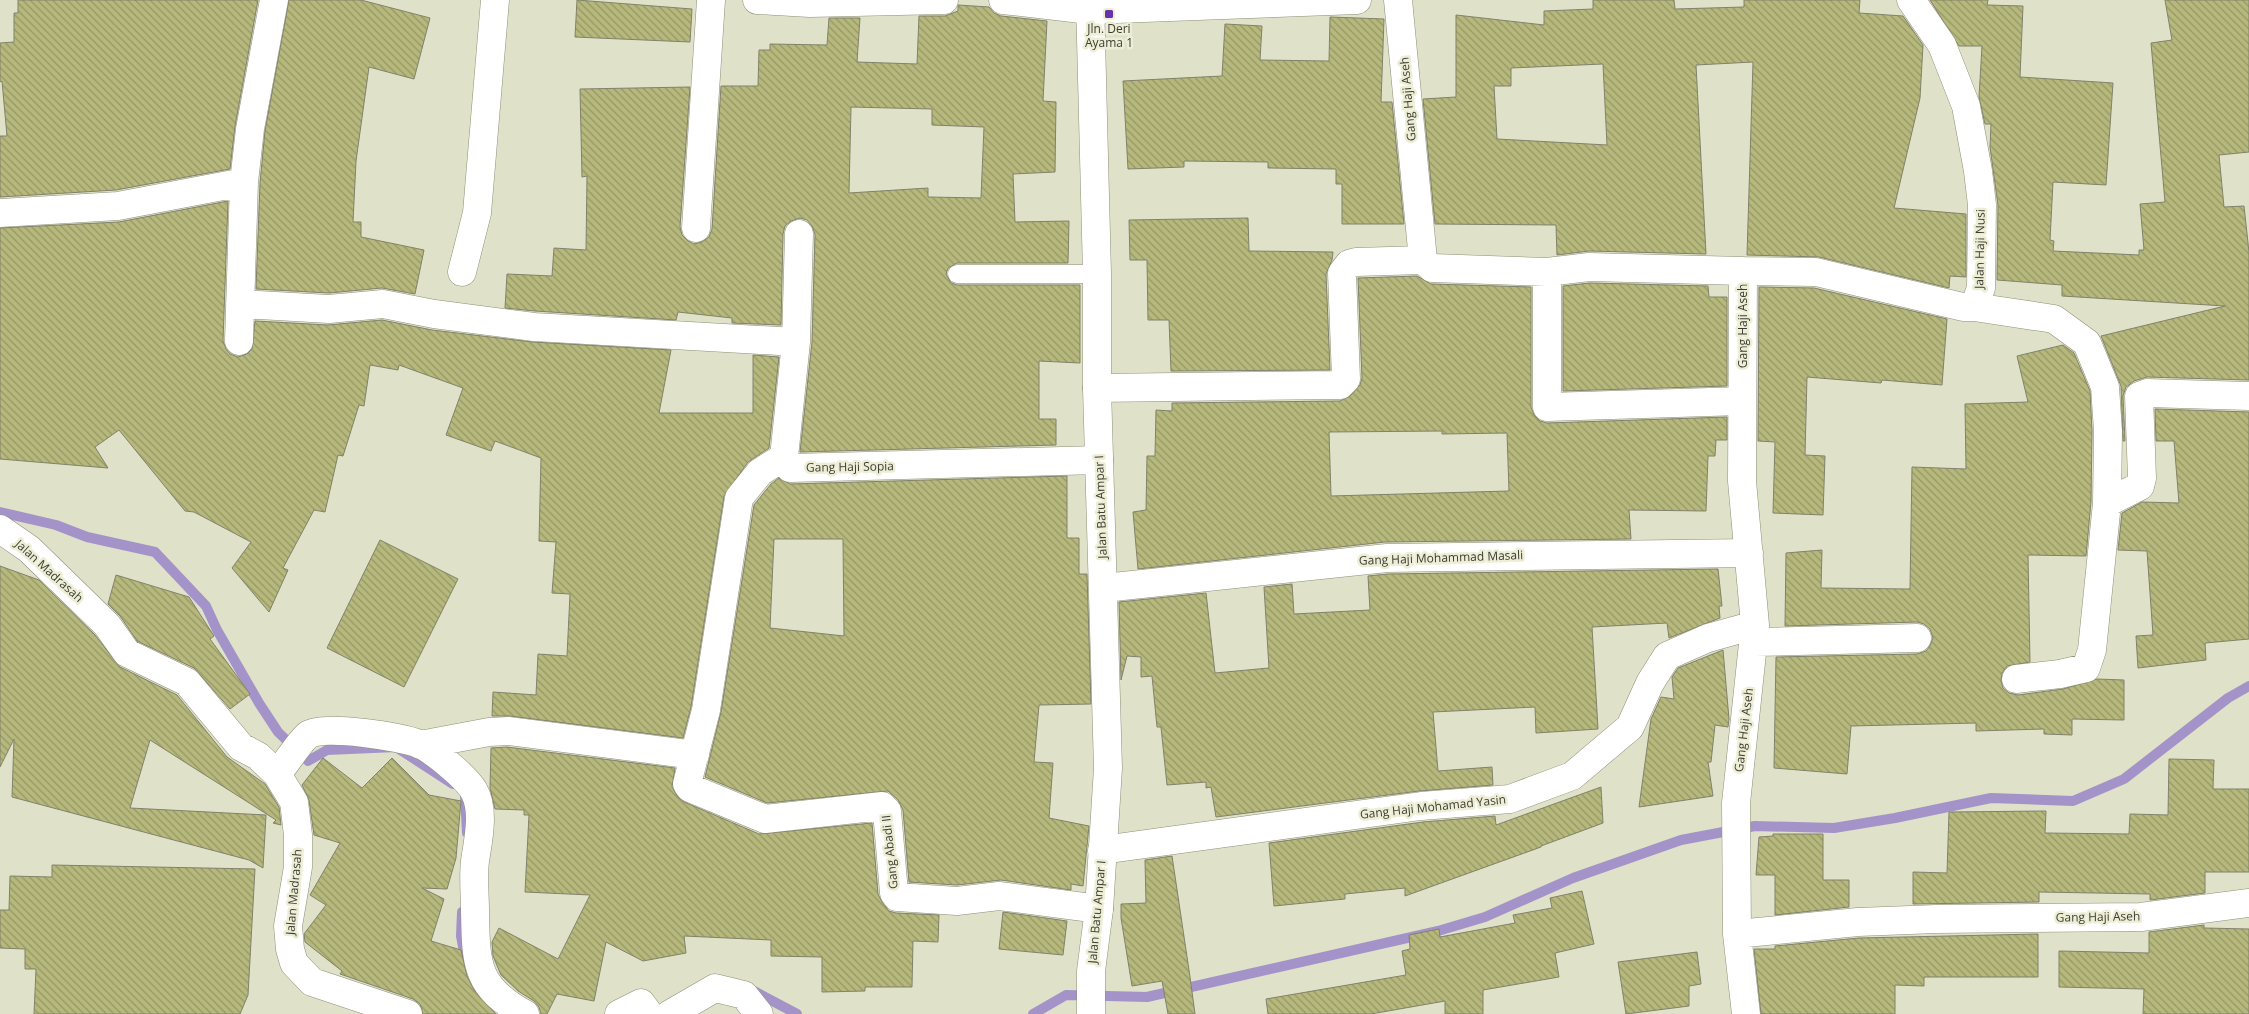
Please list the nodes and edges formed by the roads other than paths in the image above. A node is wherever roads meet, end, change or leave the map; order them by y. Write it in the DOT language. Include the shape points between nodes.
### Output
graph roads {
  1 [pos="274,0"];
  2 [pos="495,0"];
  3 [pos="711,0"];
  4 [pos="758,0"];
  5 [pos="944,0"];
  6 [pos="1003,0"];
  7 [pos="1357,0"];
  8 [pos="1398,0"];
  9 [pos="1911,0"];
  10 [pos="1090,4"];
  11 [pos="244,182"];
  12 [pos="0,213"];
  13 [pos="696,228"];
  14 [pos="799,234"];
  15 [pos="1423,260"];
  16 [pos="462,272"];
  17 [pos="1547,272"];
  18 [pos="1743,272"];
  19 [pos="957,274"];
  20 [pos="1097,274"];
  21 [pos="240,304"];
  22 [pos="1974,307"];
  23 [pos="239,342"];
  24 [pos="796,342"];
  25 [pos="1097,388"];
  26 [pos="2249,396"];
  27 [pos="1742,402"];
  28 [pos="784,457"];
  29 [pos="1099,460"];
  30 [pos="2107,504"];
  31 [pos="0,529"];
  32 [pos="1749,553"];
  33 [pos="1104,588"];
  34 [pos="1755,633"];
  35 [pos="1917,638"];
  36 [pos="2016,678"];
  37 [pos="420,744"];
  38 [pos="694,755"];
  39 [pos="282,769"];
  40 [pos="1102,850"];
  41 [pos="2249,903"];
  42 [pos="1098,909"];
  43 [pos="1737,934"];
  44 [pos="408,1014"];
  45 [pos="526,1014"];
  46 [pos="670,1014"];
  47 [pos="759,1014"];
  48 [pos="1091,1014"];
  49 [pos="1746,1014"];
  1 -- 11 [label="street" via="250,129"];
  2 -- 16 [label="street" via="477,213"];
  3 -- 13 [label="street"];
  4 -- 5 [label="street" via="810,3"];
  6 -- 10 [label="street"];
  7 -- 10 [label="street"];
  8 -- 15 [label="street, Gang Haji Aseh"];
  9 -- 22 [label="street, Jalan Haji Nusi" via="1942,45 1966,106 1982,205 1981,288"];
  10 -- 20 [label="street, Jalan Batu Ampar I"];
  11 -- 12 [label="street" via="118,206"];
  11 -- 21 [label="street"];
  14 -- 24 [label="street"];
  15 -- 17 [label="street, Gang Haji Aseh" via="1432,268 1444,270"];
  15 -- 25 [label="street" via="1356,262 1349,264 1342,273 1346,379 1340,385"];
  17 -- 18 [label="street, Gang Haji Aseh" via="1589,267"];
  17 -- 27 [label="street" via="1547,407"];
  18 -- 22 [label="street, Jalan Haji Nusi" via="1816,272"];
  18 -- 27 [label="street, Gang Haji Aseh"];
  19 -- 20 [label="lane"];
  20 -- 25 [label="street, Jalan Batu Ampar I"];
  21 -- 23 [label="street"];
  21 -- 24 [label="street" via="329,309 382,304 534,327"];
  22 -- 30 [label="street" via="2054,319 2087,343 2105,387"];
  24 -- 28 [label="street"];
  25 -- 29 [label="street, Jalan Batu Ampar I"];
  26 -- 30 [label="street" via="2147,393 2139,396 2140,486"];
  27 -- 32 [label="street, Gang Haji Aseh" via="1742,481"];
  28 -- 29 [label="street, Gang Haji Sopia" via="790,468"];
  28 -- 38 [label="street" via="760,472 739,498 706,710"];
  29 -- 33 [label="street, Jalan Batu Ampar I"];
  30 -- 36 [label="street" via="2097,613 2086,668"];
  31 -- 39 [label="street, Jalan Madrasah" via="29,549 107,625 127,653 187,682 241,747"];
  32 -- 33 [label="street, Gang Haji Mohammad Masali" via="1387,558"];
  32 -- 34 [label="street, Gang Haji Aseh"];
  33 -- 40 [label="street, Jalan Batu Ampar I" via="1108,768"];
  34 -- 35 [label="street, Gang Haji Mohamad Yasin"];
  34 -- 40 [label="street, Gang Haji Mohamad Yasin" via="1708,638 1667,656 1650,683 1630,727 1572,776 1510,798 1421,806"];
  34 -- 43 [label="street, Gang Haji Aseh" via="1736,803"];
  37 -- 38 [label="street" via="508,731"];
  37 -- 39 [label="street" via="388,736 326,730 308,735"];
  37 -- 45 [label="street" via="474,791 479,813 474,867 476,960 488,985 506,1003"];
  38 -- 42 [label="street, Gang Abadi II" via="688,787 765,819 882,806 887,811 897,898 957,901 999,896"];
  39 -- 44 [label="street, Jalan Madrasah" via="294,802 298,834 298,867 288,926 294,963 312,982"];
  40 -- 42 [label="street, Jalan Batu Ampar I"];
  41 -- 43 [label="street, Gang Haji Aseh" via="2141,917 1878,922"];
  42 -- 48 [label="street, Jalan Batu Ampar I" via="1091,971"];
  43 -- 49 [label="street, Gang Haji Aseh"];
  46 -- 47 [label="street" via="715,988 744,995"];
}
